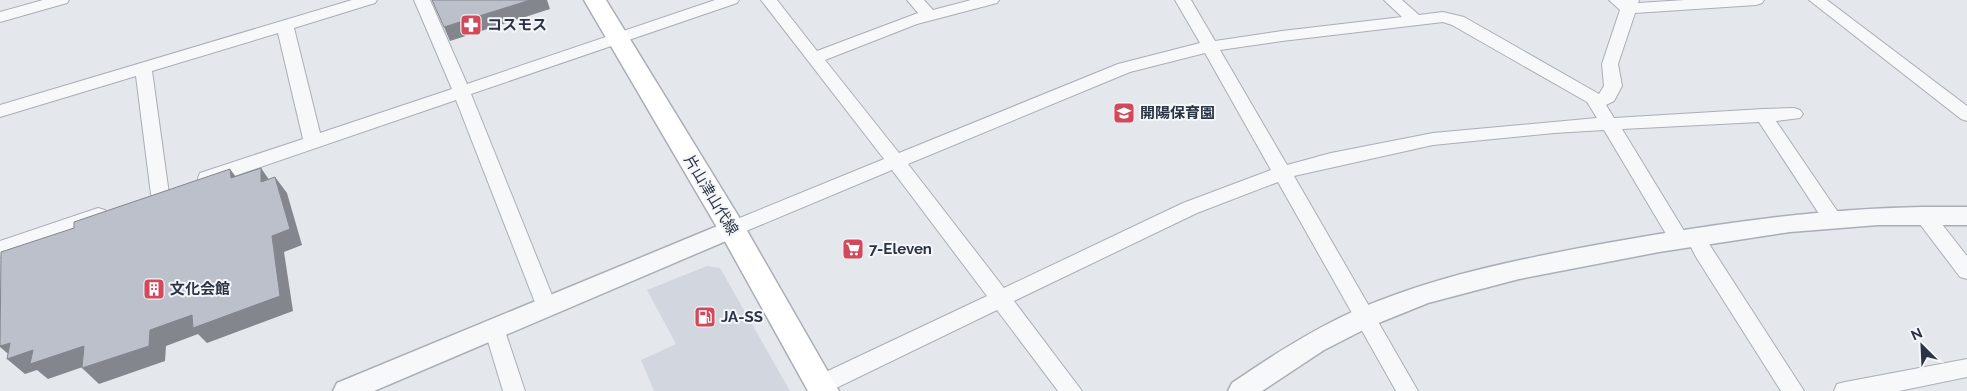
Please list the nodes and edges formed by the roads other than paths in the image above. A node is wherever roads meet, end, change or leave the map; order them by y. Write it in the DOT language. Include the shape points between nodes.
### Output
graph roads {
  1 [pos="61,0"];
  2 [pos="369,0"];
  3 [pos="422,0"];
  4 [pos="595,0"];
  5 [pos="731,0"];
  6 [pos="769,0"];
  7 [pos="915,0"];
  8 [pos="991,0"];
  9 [pos="1183,0"];
  10 [pos="1392,0"];
  11 [pos="1756,0"];
  12 [pos="1817,0"];
  13 [pos="1625,2"];
  14 [pos="929,15"];
  15 [pos="0,17"];
  16 [pos="1416,21"];
  17 [pos="284,26"];
  18 [pos="618,40"];
  19 [pos="1209,47"];
  20 [pos="814,58"];
  21 [pos="142,69"];
  22 [pos="461,91"];
  23 [pos="1596,103"];
  24 [pos="0,111"];
  25 [pos="1794,114"];
  26 [pos="1763,115"];
  27 [pos="1967,115"];
  28 [pos="1610,124"];
  29 [pos="313,142"];
  30 [pos="896,162"];
  31 [pos="1281,173"];
  32 [pos="160,194"];
  33 [pos="141,201"];
  34 [pos="113,210"];
  35 [pos="1923,214"];
  36 [pos="1967,216"];
  37 [pos="1832,218"];
  38 [pos="732,229"];
  39 [pos="1687,238"];
  40 [pos="0,249"];
  41 [pos="1967,271"];
  42 [pos="1000,300"];
  43 [pos="546,305"];
  44 [pos="1364,318"];
  45 [pos="494,328"];
  46 [pos="1967,368"];
  47 [pos="823,388"];
  48 [pos="346,391"];
  49 [pos="514,391"];
  50 [pos="1071,391"];
  51 [pos="1242,391"];
  52 [pos="1407,391"];
  53 [pos="1793,391"];
  54 [pos="1845,391"];
  1 -- 15 [label="street"];
  2 -- 17 [label="street"];
  3 -- 22 [label="street"];
  4 -- 18 [label="main road, 片山津山代線"];
  5 -- 18 [label="street"];
  6 -- 20 [label="street"];
  7 -- 14 [label="street"];
  8 -- 14 [label="street"];
  9 -- 19 [label="street"];
  10 -- 16 [label="street"];
  11 -- 13 [label="street"];
  12 -- 27 [label="street"];
  13 -- 23 [label="street" via="1610,64 1613,86 1608,97"];
  14 -- 20 [label="street"];
  16 -- 19 [label="street"];
  16 -- 23 [label="street" via="1443,17 1458,21 1593,98"];
  17 -- 21 [label="street"];
  17 -- 29 [label="street"];
  18 -- 22 [label="street"];
  18 -- 38 [label="main road, 片山津山代線"];
  19 -- 30 [label="street" via="1124,68"];
  19 -- 31 [label="street"];
  20 -- 30 [label="street"];
  21 -- 24 [label="street"];
  21 -- 32 [label="street"];
  22 -- 29 [label="street"];
  22 -- 43 [label="street"];
  23 -- 28 [label="street"];
  25 -- 26 [label="street"];
  26 -- 28 [label="street"];
  26 -- 37 [label="street"];
  28 -- 31 [label="street" via="1433,139"];
  28 -- 39 [label="street"];
  29 -- 32 [label="street"];
  30 -- 38 [label="street"];
  30 -- 42 [label="street"];
  31 -- 42 [label="street" via="1190,208"];
  31 -- 44 [label="street"];
  32 -- 33 [label="street"];
  34 -- 40 [label="street"];
  35 -- 36 [label="street"];
  35 -- 37 [label="street"];
  35 -- 41 [label="street"];
  37 -- 39 [label="street"];
  38 -- 43 [label="street"];
  38 -- 47 [label="main road, 片山津山代線"];
  39 -- 44 [label="street" via="1454,284"];
  39 -- 53 [label="street"];
  42 -- 47 [label="street"];
  42 -- 50 [label="street"];
  43 -- 45 [label="street"];
  44 -- 51 [label="street" via="1331,333"];
  44 -- 52 [label="street"];
  45 -- 48 [label="street"];
  45 -- 49 [label="street"];
  46 -- 54 [label="street"];
}
